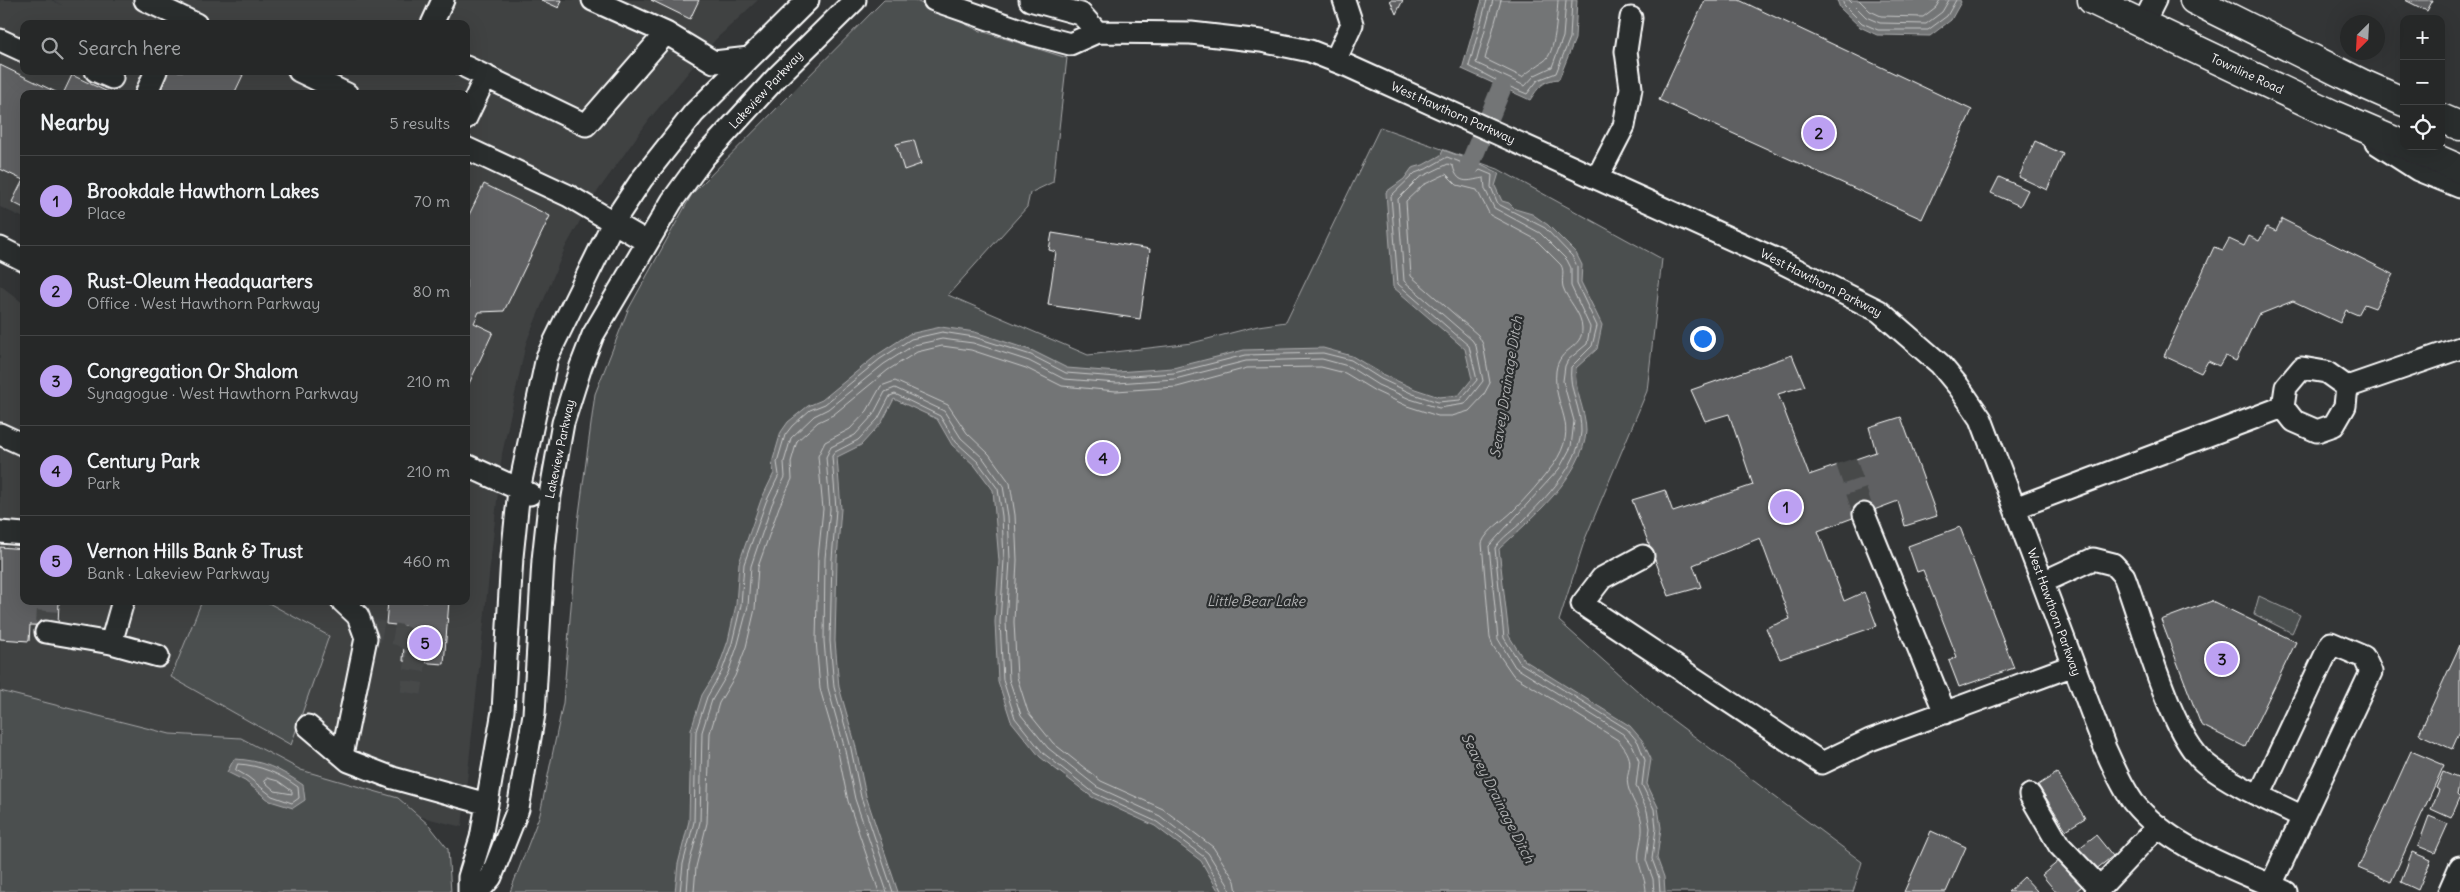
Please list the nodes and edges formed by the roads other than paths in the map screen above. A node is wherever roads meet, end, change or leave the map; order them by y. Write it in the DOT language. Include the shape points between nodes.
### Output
graph roads {
  1 [pos="145,0"];
  2 [pos="442,0"];
  3 [pos="593,0"];
  4 [pos="808,0"];
  5 [pos="855,0"];
  6 [pos="934,0"];
  7 [pos="1030,0"];
  8 [pos="1344,0"];
  9 [pos="2155,0"];
  10 [pos="2194,0"];
  11 [pos="2104,2"];
  12 [pos="1631,18"];
  13 [pos="183,20"];
  14 [pos="434,20"];
  15 [pos="2143,24"];
  16 [pos="1097,32"];
  17 [pos="666,33"];
  18 [pos="0,40"];
  19 [pos="20,49"];
  20 [pos="749,58"];
  21 [pos="1335,61"];
  22 [pos="470,69"];
  23 [pos="154,75"];
  24 [pos="307,75"];
  25 [pos="486,76"];
  26 [pos="148,90"];
  27 [pos="339,90"];
  28 [pos="2400,100"];
  29 [pos="470,110"];
  30 [pos="2334,115"];
  31 [pos="2445,120"];
  32 [pos="2460,126"];
  33 [pos="2400,143"];
  34 [pos="470,150"];
  35 [pos="2416,150"];
  36 [pos="2460,169"];
  37 [pos="1598,178"];
  38 [pos="2460,187"];
  39 [pos="614,221"];
  40 [pos="647,242"];
  41 [pos="0,248"];
  42 [pos="20,258"];
  43 [pos="2460,348"];
  44 [pos="2347,387"];
  45 [pos="2283,407"];
  46 [pos="0,434"];
  47 [pos="20,443"];
  48 [pos="470,468"];
  49 [pos="518,490"];
  50 [pos="549,502"];
  51 [pos="2015,508"];
  52 [pos="1864,514"];
  53 [pos="0,532"];
  54 [pos="20,534"];
  55 [pos="1643,556"];
  56 [pos="2043,582"];
  57 [pos="122,605"];
  58 [pos="346,605"];
  59 [pos="46,632"];
  60 [pos="111,643"];
  61 [pos="158,656"];
  62 [pos="2074,665"];
  63 [pos="1945,713"];
  64 [pos="308,726"];
  65 [pos="342,755"];
  66 [pos="2030,795"];
  67 [pos="2259,796"];
  68 [pos="487,804"];
  69 [pos="2303,816"];
  70 [pos="2158,826"];
  71 [pos="2460,867"];
  72 [pos="2279,888"];
  73 [pos="2098,890"];
  74 [pos="469,892"];
  75 [pos="478,892"];
  76 [pos="2449,892"];
  1 -- 13 [label="street"];
  2 -- 14 [label="street"];
  3 -- 17 [label="street"];
  4 -- 20 [label="street"];
  5 -- 40 [label="street, Lakeview Parkway" via="721,136 672,201"];
  6 -- 16 [label="street, West Hawthorn Parkway" via="1070,44"];
  7 -- 16 [label="street" via="1081,14"];
  8 -- 21 [label="street" via="1352,24"];
  9 -- 15 [label="street"];
  10 -- 28 [label="main road"];
  11 -- 15 [label="main road, Townline Road"];
  12 -- 37 [label="street" via="1626,51 1631,88 1624,126"];
  15 -- 30 [label="main road, Townline Road"];
  16 -- 21 [label="street, West Hawthorn Parkway" via="1191,33 1262,41"];
  17 -- 20 [label="street" via="714,62"];
  17 -- 25 [label="street" via="586,126"];
  18 -- 19 [label="street"];
  20 -- 39 [label="street" via="671,140"];
  21 -- 37 [label="street, West Hawthorn Parkway"];
  22 -- 25 [label="street"];
  23 -- 26 [label="street"];
  24 -- 27 [label="street"];
  25 -- 29 [label="street"];
  30 -- 33 [label="main road, Townline Road"];
  30 -- 38 [label="street" via="2418,170"];
  31 -- 32 [label="main road"];
  34 -- 39 [label="street"];
  35 -- 36 [label="main road"];
  37 -- 51 [label="street, West Hawthorn Parkway" via="1773,258 1879,311 1919,344 1959,387 1980,419"];
  39 -- 40 [label="street"];
  39 -- 49 [label="street" via="547,357"];
  40 -- 50 [label="street, Lakeview Parkway" via="593,336 580,366 563,423"];
  41 -- 42 [label="street"];
  43 -- 44 [label="street"];
  44 -- 45 [label="street" via="2326,372 2302,368 2286,387"];
  44 -- 45 [label="street" via="2345,406 2334,425 2317,432 2294,421"];
  45 -- 51 [label="street"];
  46 -- 47 [label="street"];
  48 -- 49 [label="street"];
  49 -- 50 [label="street"];
  49 -- 68 [label="street" via="503,711"];
  50 -- 75 [label="street, Lakeview Parkway" via="534,714 518,809 491,877"];
  51 -- 56 [label="street, West Hawthorn Parkway"];
  52 -- 63 [label="street"];
  53 -- 54 [label="street"];
  55 -- 63 [label="street" via="1602,578 1582,604 1822,763 1870,740"];
  56 -- 62 [label="street, West Hawthorn Parkway"];
  56 -- 67 [label="street" via="2093,559 2113,564 2124,576 2178,726 2205,763"];
  57 -- 60 [label="street"];
  58 -- 65 [label="street" via="358,616 366,638"];
  59 -- 60 [label="street"];
  60 -- 61 [label="street"];
  62 -- 63 [label="street"];
  62 -- 70 [label="street, West Hawthorn Parkway" via="2118,778 2134,802"];
  64 -- 65 [label="street"];
  65 -- 68 [label="street" via="349,761 393,778"];
  66 -- 73 [label="street" via="2059,845"];
  67 -- 69 [label="street"];
  67 -- 69 [label="street" via="2331,643 2364,657 2371,672"];
  68 -- 74 [label="street" via="469,877"];
  69 -- 72 [label="street"];
  70 -- 72 [label="street, West Hawthorn Parkway" via="2189,847"];
  70 -- 73 [label="street"];
  71 -- 76 [label="street"];
}
